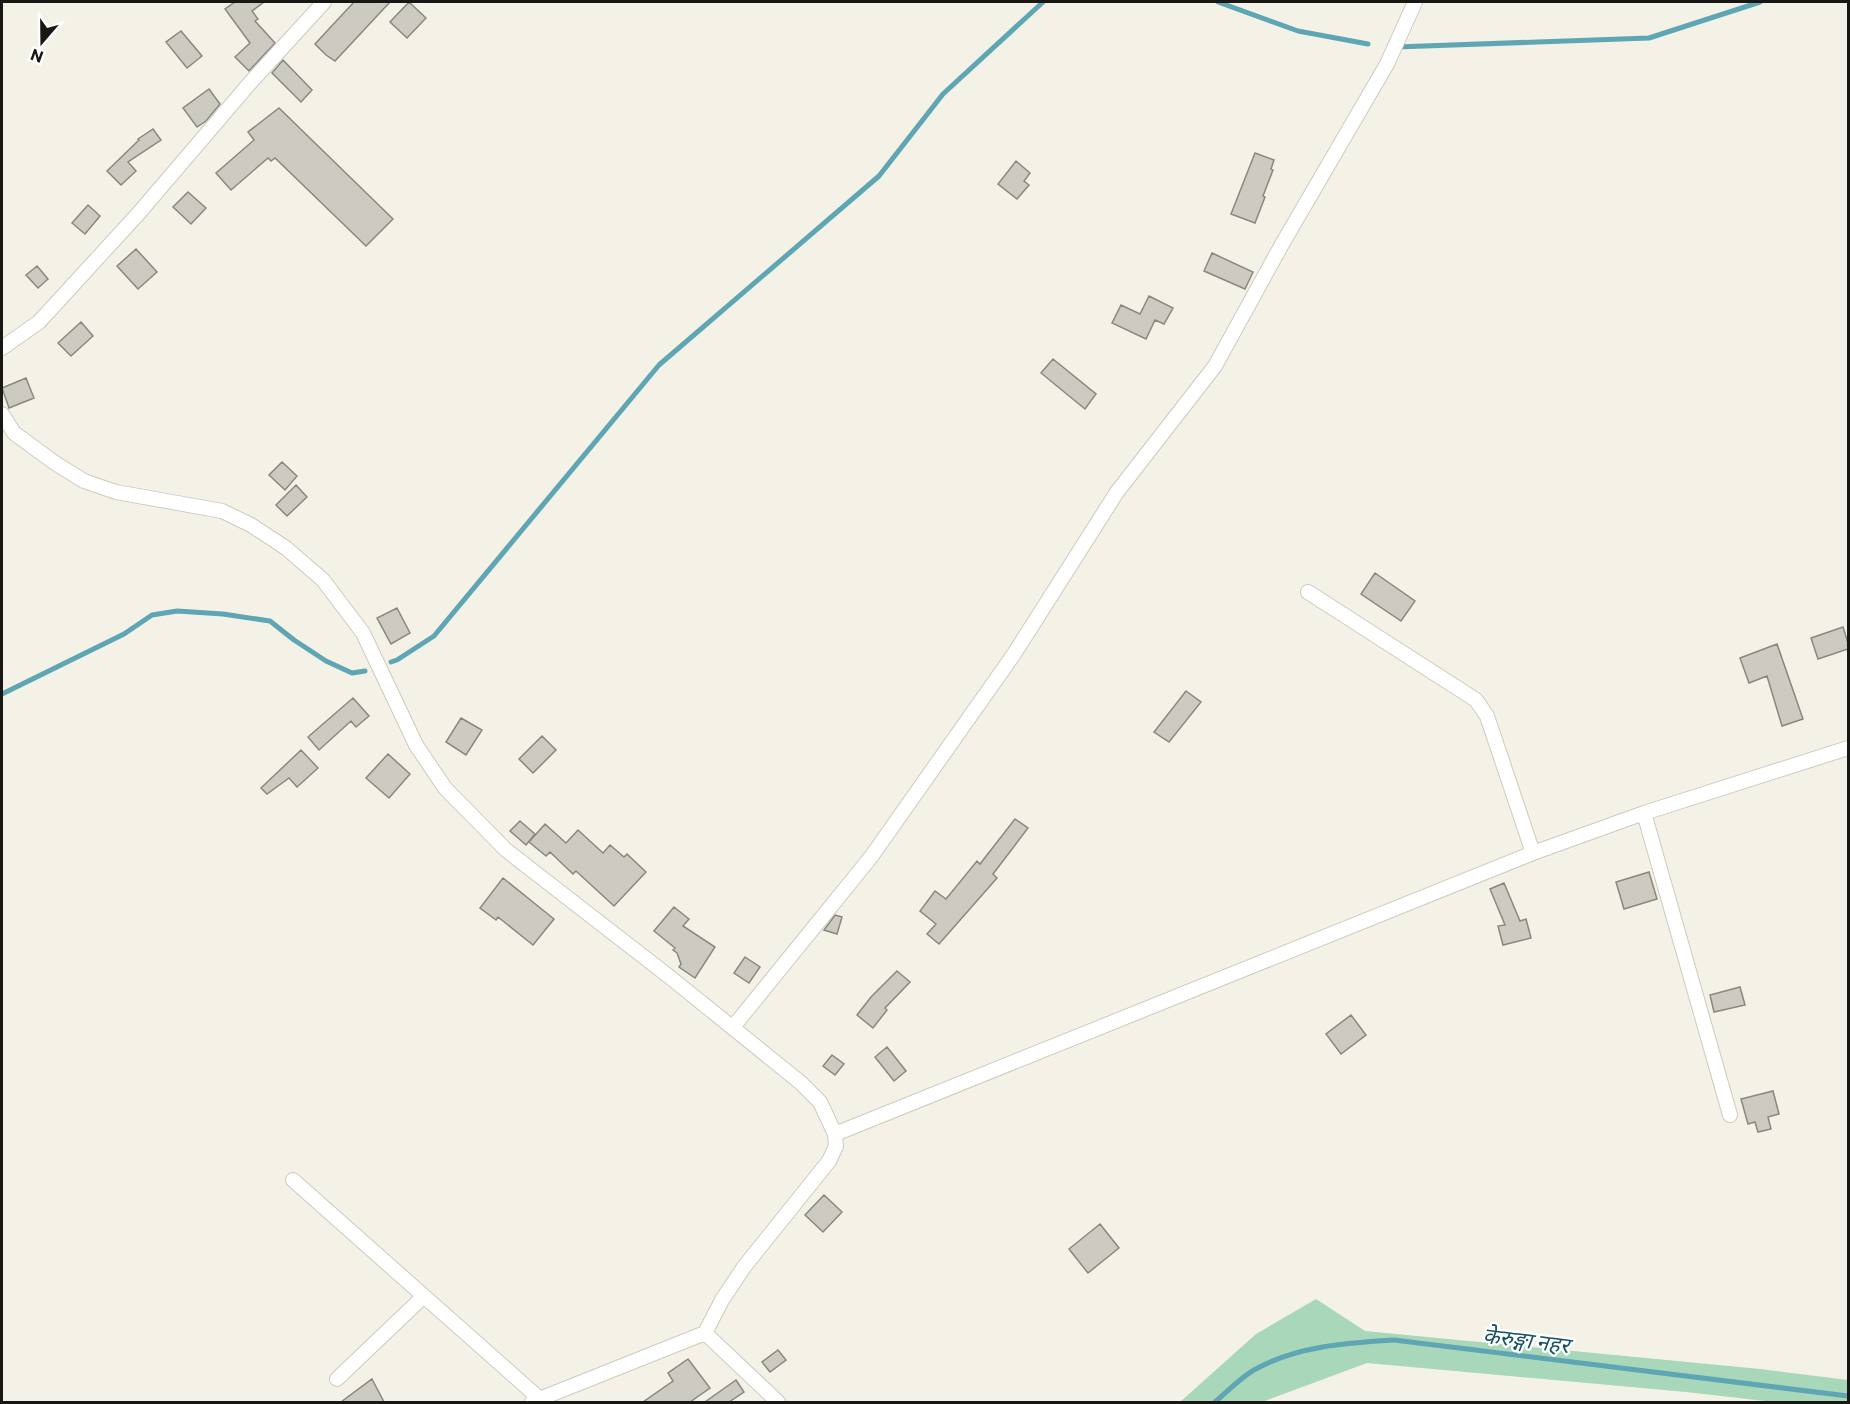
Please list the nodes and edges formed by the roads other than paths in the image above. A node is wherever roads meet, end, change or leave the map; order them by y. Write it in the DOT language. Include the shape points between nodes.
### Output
graph roads {
  1 [pos="324,2"];
  2 [pos="1415,2"];
  3 [pos="2,348"];
  4 [pos="2,414"];
  5 [pos="1308,592"];
  6 [pos="1848,748"];
  7 [pos="1644,813"];
  8 [pos="1533,852"];
  9 [pos="733,1027"];
  10 [pos="1730,1115"];
  11 [pos="835,1134"];
  12 [pos="292,1180"];
  13 [pos="424,1296"];
  14 [pos="705,1334"];
  15 [pos="337,1379"];
  16 [pos="536,1401"];
  17 [pos="778,1402"];
  1 -- 3 [label="street" via="39,322"];
  2 -- 9 [label="street" via="1388,64 1215,366 1117,492 1014,654 871,857"];
  4 -- 9 [label="street" via="14,433 84,480 116,492 222,511 286,548 323,580 363,633 416,745 445,788 506,850"];
  5 -- 8 [label="street" via="1476,700 1487,716"];
  6 -- 7 [label="street"];
  7 -- 8 [label="street"];
  7 -- 10 [label="street"];
  8 -- 11 [label="street"];
  9 -- 11 [label="street" via="808,1089 820,1102"];
  11 -- 14 [label="street" via="836,1146 829,1161 744,1267"];
  12 -- 13 [label="street"];
  13 -- 15 [label="street"];
  13 -- 16 [label="street"];
  14 -- 16 [label="street"];
  14 -- 17 [label="street"];
}
